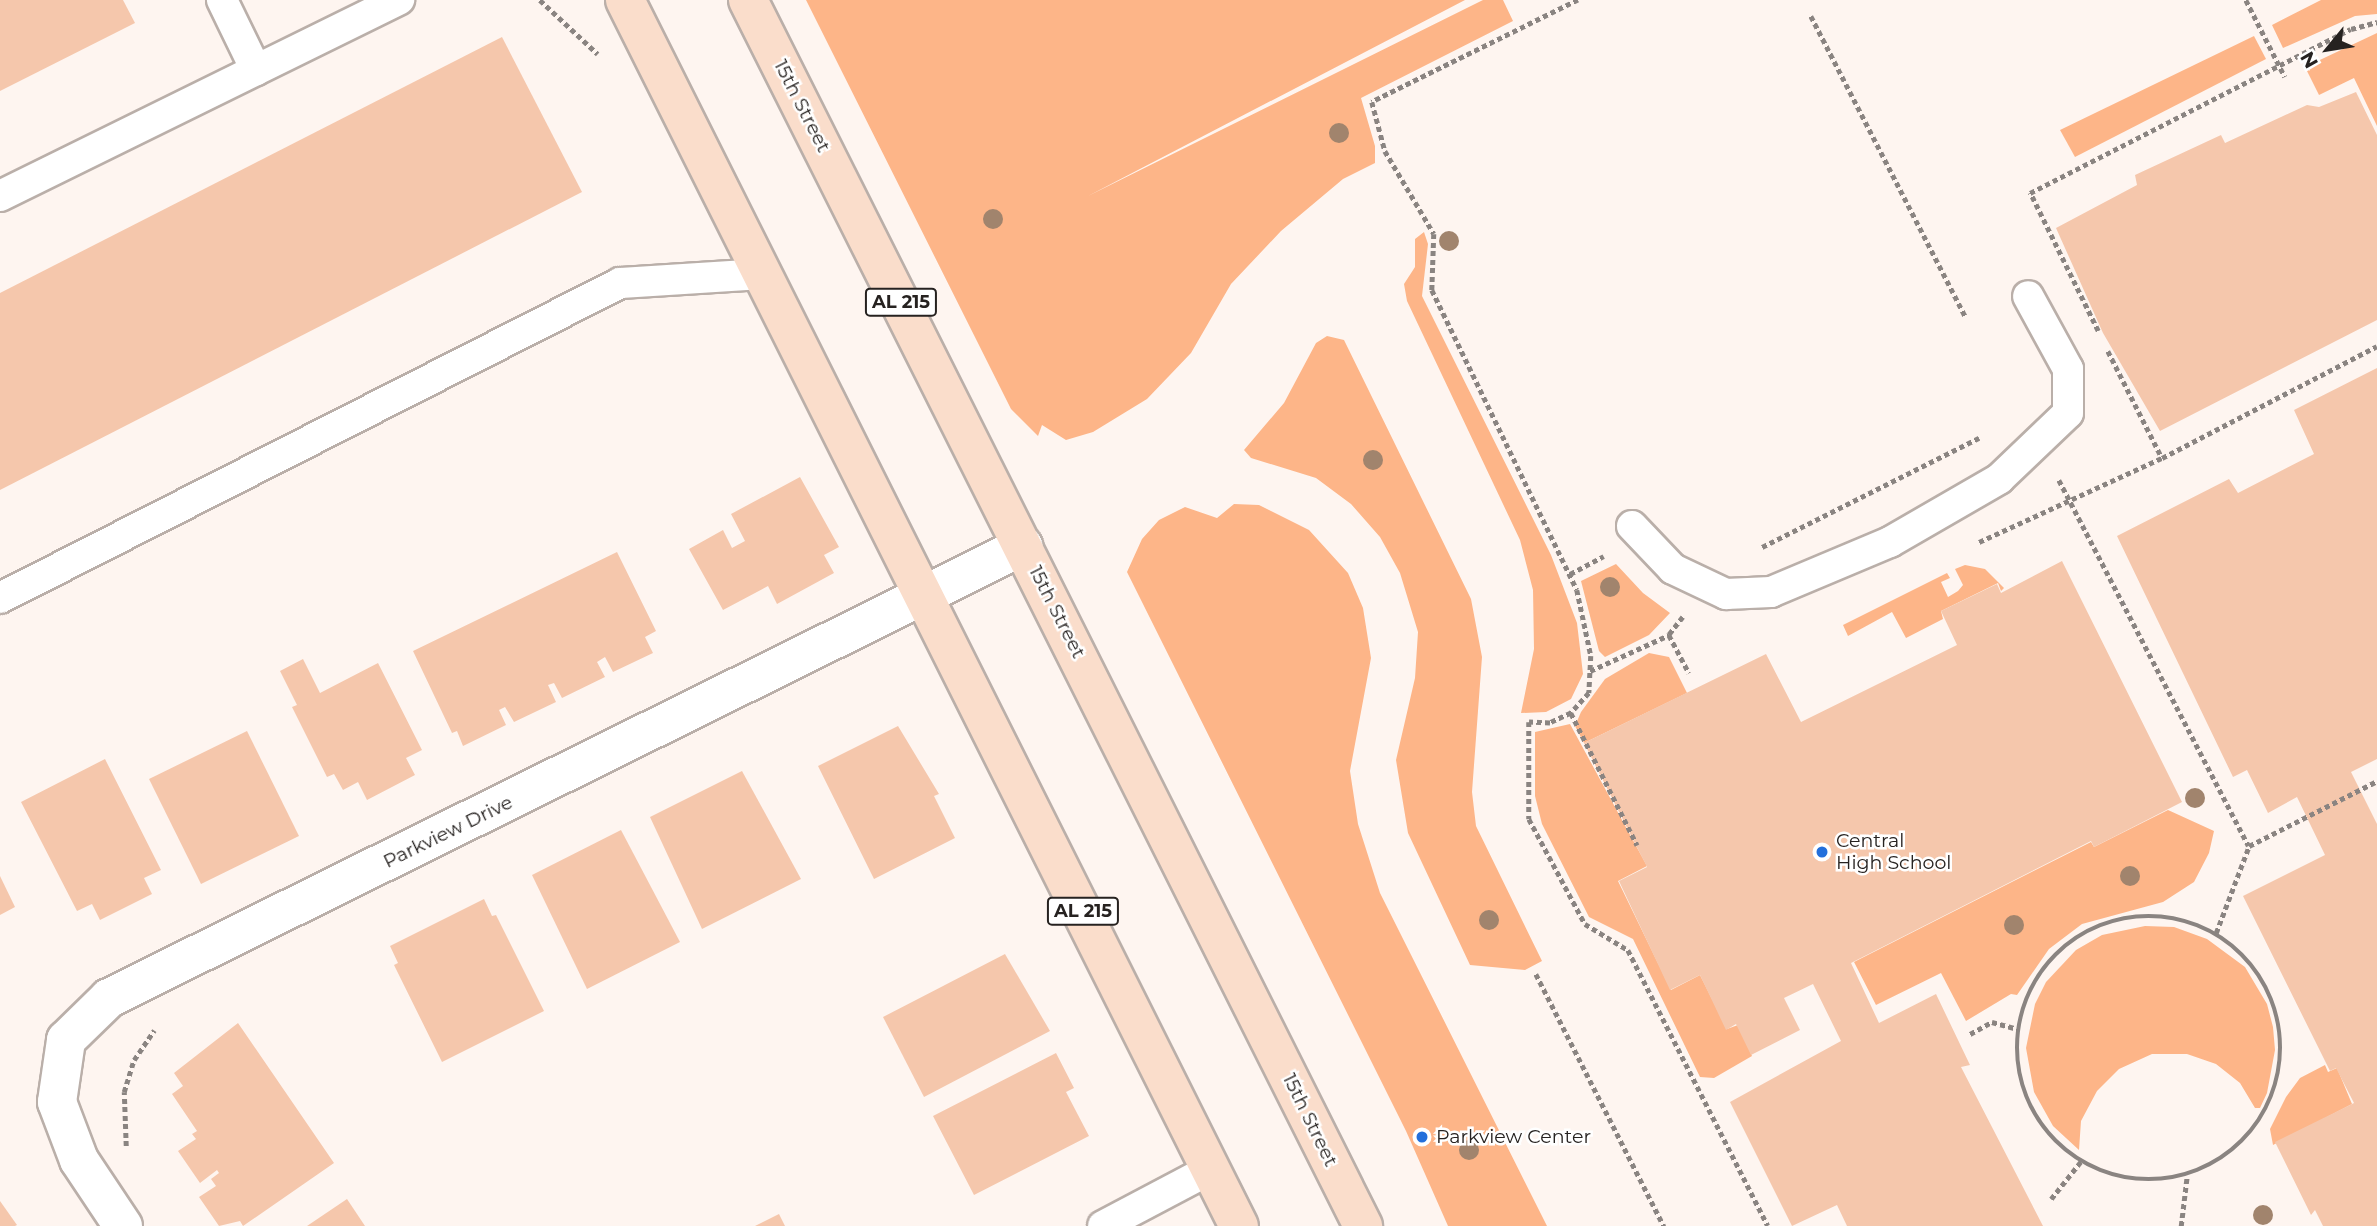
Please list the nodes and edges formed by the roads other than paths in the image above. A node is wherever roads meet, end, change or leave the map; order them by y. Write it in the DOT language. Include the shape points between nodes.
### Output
graph roads {
  1 [pos="222,0"];
  2 [pos="399,0"];
  3 [pos="625,0"];
  4 [pos="748,0"];
  5 [pos="256,70"];
  6 [pos="0,196"];
  7 [pos="763,274"];
  8 [pos="2028,296"];
  9 [pos="1632,526"];
  10 [pos="1023,546"];
  11 [pos="927,596"];
  12 [pos="0,598"];
  13 [pos="1211,1169"];
  14 [pos="123,1226"];
  15 [pos="1103,1226"];
  16 [pos="1239,1226"];
  17 [pos="1363,1226"];
  1 -- 5 [label="lane"];
  2 -- 5 [label="lane"];
  3 -- 7 [label="main road, AL 215"];
  4 -- 10 [label="main road, 15th Street / AL 215"];
  5 -- 6 [label="lane"];
  7 -- 11 [label="main road, AL 215"];
  7 -- 12 [label="lane" via="620,283"];
  8 -- 9 [label="lane" via="2068,369 2068,413 1999,479 1890,542 1771,592 1726,594 1673,569"];
  10 -- 11 [label="street, Parkview Drive"];
  10 -- 17 [label="main road, 15th Street / AL 215"];
  11 -- 13 [label="main road, AL 215"];
  11 -- 14 [label="street, Parkview Drive" via="109,998 66,1040 57,1102 79,1160"];
  13 -- 15 [label="lane"];
  13 -- 16 [label="main road, AL 215"];
}
